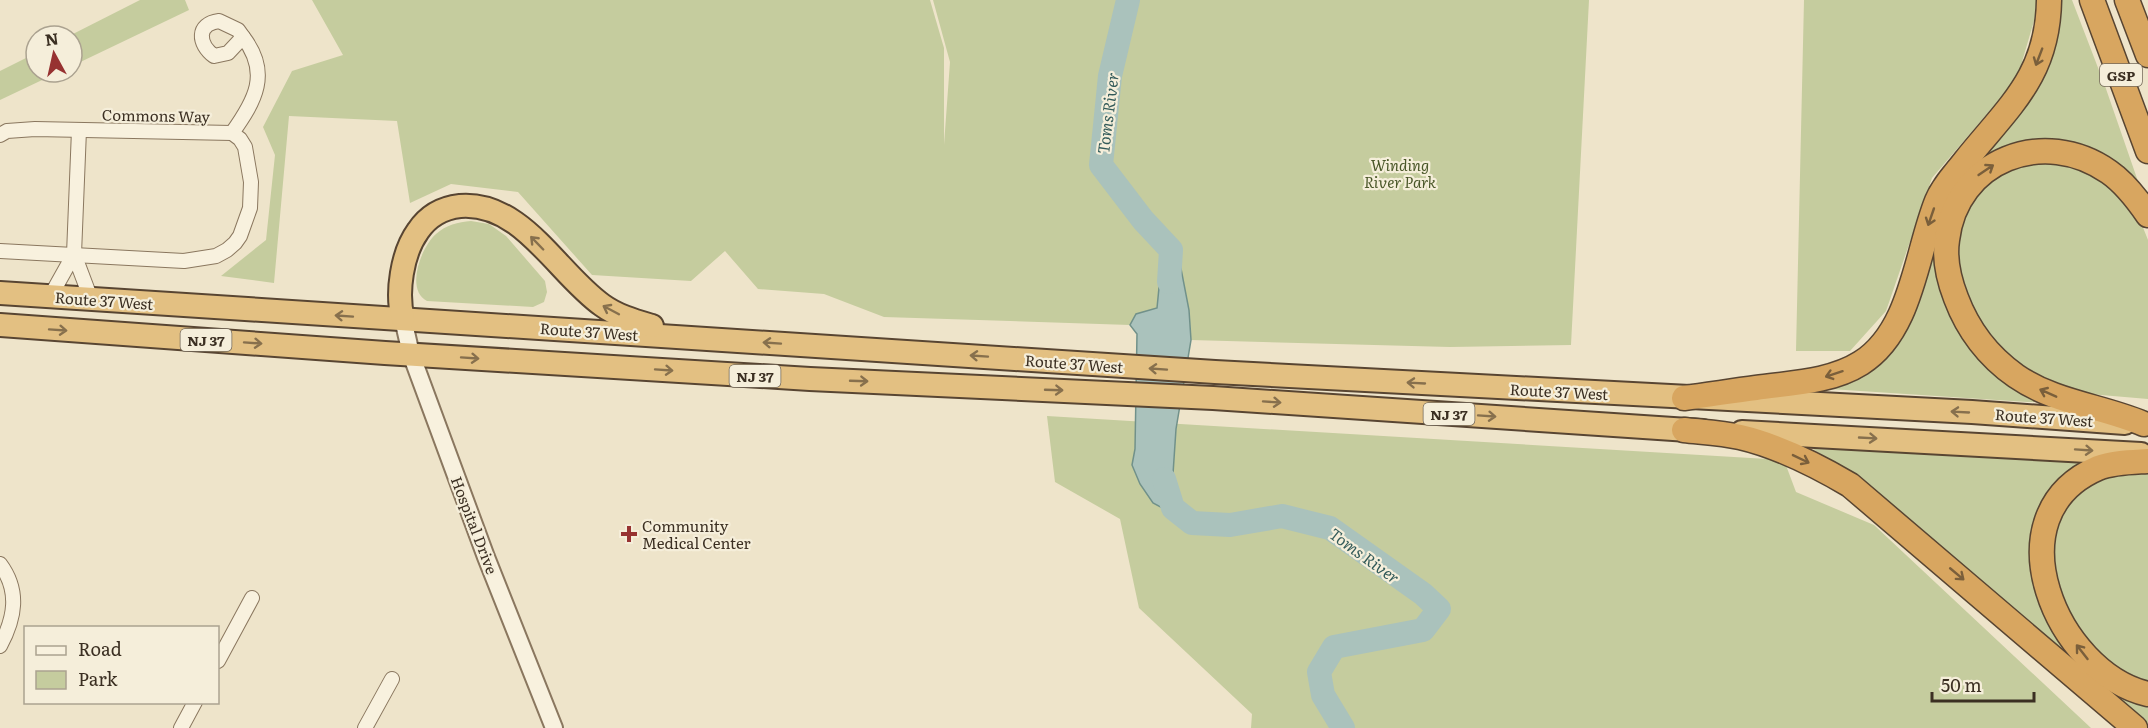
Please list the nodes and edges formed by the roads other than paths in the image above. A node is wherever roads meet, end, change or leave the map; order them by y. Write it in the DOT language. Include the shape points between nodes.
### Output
graph roads {
  1 [pos="2049,0"];
  2 [pos="2092,0"];
  3 [pos="2127,0"];
  4 [pos="243,37"];
  5 [pos="2148,55"];
  6 [pos="79,130"];
  7 [pos="232,133"];
  8 [pos="0,135"];
  9 [pos="2148,151"];
  10 [pos="2148,215"];
  11 [pos="0,251"];
  12 [pos="74,254"];
  13 [pos="0,293"];
  14 [pos="50,297"];
  15 [pos="91,299"];
  16 [pos="403,319"];
  17 [pos="0,326"];
  18 [pos="728,339"];
  19 [pos="411,354"];
  20 [pos="1684,398"];
  21 [pos="2146,424"];
  22 [pos="1684,430"];
  23 [pos="2148,454"];
  24 [pos="2148,461"];
  25 [pos="0,564"];
  26 [pos="252,598"];
  27 [pos="0,646"];
  28 [pos="219,659"];
  29 [pos="392,679"];
  30 [pos="2148,694"];
  31 [pos="194,704"];
  32 [pos="181,728"];
  33 [pos="364,728"];
  34 [pos="554,728"];
  35 [pos="2135,728"];
  1 -- 20 [label="highway, one-way" via="2044,44 2034,72 1941,192 1902,312 1883,343 1861,363 1829,376"];
  2 -- 9 [label="highway, GSP"];
  3 -- 5 [label="highway, GSP"];
  4 -- 7 [label="street" via="257,66 258,80 249,109"];
  6 -- 7 [label="street, Commons Way"];
  6 -- 8 [label="street, Commons Way" via="35,129"];
  6 -- 12 [label="street"];
  7 -- 12 [label="street" via="245,147 251,182 250,208 240,236 226,250 216,256 184,261"];
  21 -- 10 [label="highway, one-way" via="2120,413 2059,398 2029,384 1996,360 1970,328 1959,307 1946,248 1952,217 1968,186 2002,161 2034,151 2068,153 2101,167 2126,187"];
  11 -- 12 [label="street"];
  12 -- 14 [label="street"];
  12 -- 15 [label="street"];
  13 -- 14 [label="highway, Route 37 West / NJ 37"];
  14 -- 15 [label="highway, Route 37 West / NJ 37"];
  16 -- 15 [label="highway, Route 37 West / NJ 37, one-way"];
  16 -- 18 [label="highway, Route 37 West / NJ 37"];
  18 -- 16 [label="highway, one-way" via="652,326 602,306 531,236 505,217 476,205 448,208 432,216 413,237 401,284"];
  16 -- 19 [label="street, Hospital Drive"];
  17 -- 19 [label="highway, Route 37 West / NJ 37, one-way"];
  20 -- 18 [label="highway, Route 37 West / NJ 37, one-way" via="1100,365"];
  19 -- 22 [label="highway, Route 37 West / NJ 37, one-way" via="810,379 1213,398"];
  19 -- 34 [label="street, Hospital Drive"];
  21 -- 20 [label="highway, Route 37 West / NJ 37, one-way"];
  22 -- 23 [label="highway, Route 37 West / NJ 37, one-way"];
  22 -- 35 [label="highway, one-way" via="1738,436 1770,445 1850,486"];
  30 -- 24 [label="highway, one-way" via="2107,676 2082,653 2056,610 2041,547 2050,509 2062,493 2105,466"];
  25 -- 27 [label="street" via="14,598 12,620"];
  26 -- 28 [label="street"];
  29 -- 33 [label="street"];
  31 -- 32 [label="street"];
}
